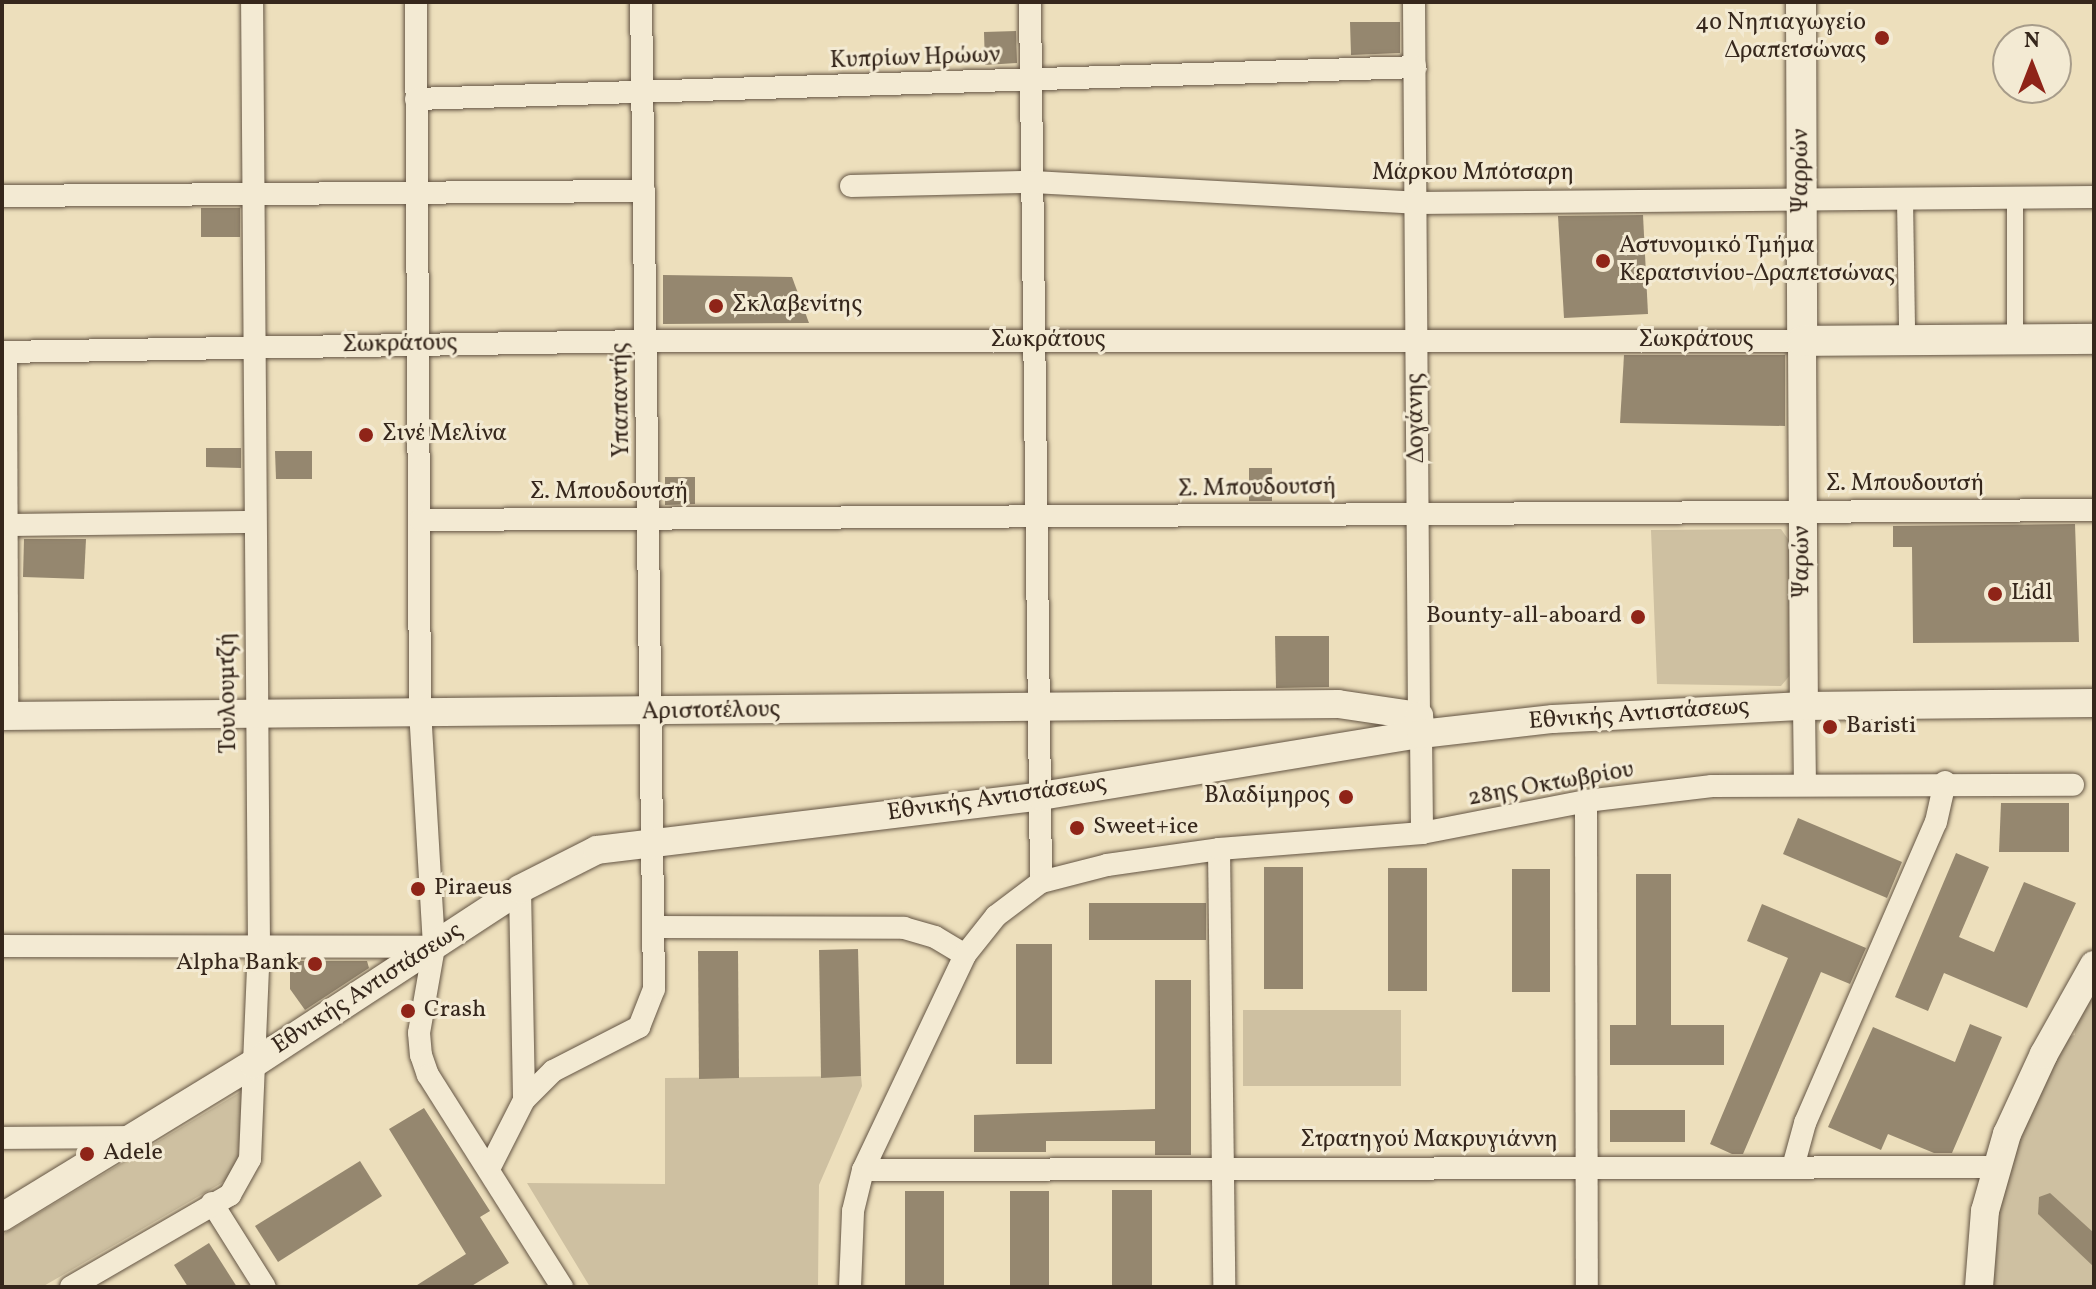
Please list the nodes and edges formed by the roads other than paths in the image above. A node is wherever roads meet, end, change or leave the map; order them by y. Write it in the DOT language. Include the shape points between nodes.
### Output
graph roads {
  1 [pos="252,2"];
  2 [pos="416,2"];
  3 [pos="641,2"];
  4 [pos="1030,2"];
  5 [pos="1414,2"];
  6 [pos="1801,2"];
  7 [pos="1415,67"];
  8 [pos="1032,80"];
  9 [pos="642,94"];
  10 [pos="416,99"];
  11 [pos="1033,182"];
  12 [pos="851,186"];
  13 [pos="644,191"];
  14 [pos="416,193"];
  15 [pos="255,194"];
  16 [pos="2,196"];
  17 [pos="2094,197"];
  18 [pos="2015,198"];
  19 [pos="1802,199"];
  20 [pos="1905,199"];
  21 [pos="1416,203"];
  22 [pos="1907,326"];
  23 [pos="2015,326"];
  24 [pos="2094,339"];
  25 [pos="647,341"];
  26 [pos="1036,341"];
  27 [pos="1417,341"];
  28 [pos="1802,341"];
  29 [pos="419,345"];
  30 [pos="254,347"];
  31 [pos="4,352"];
  32 [pos="2094,510"];
  33 [pos="1803,512"];
  34 [pos="1418,514"];
  35 [pos="1038,517"];
  36 [pos="650,519"];
  37 [pos="420,520"];
  38 [pos="253,522"];
  39 [pos="6,525"];
  40 [pos="2094,703"];
  41 [pos="1041,705"];
  42 [pos="1804,706"];
  43 [pos="420,710"];
  44 [pos="256,711"];
  45 [pos="653,713"];
  46 [pos="4,716"];
  47 [pos="1420,725"];
  48 [pos="1945,782"];
  49 [pos="1805,783"];
  50 [pos="2073,785"];
  51 [pos="1041,796"];
  52 [pos="1586,801"];
  53 [pos="1422,833"];
  54 [pos="654,841"];
  55 [pos="1219,849"];
  56 [pos="1041,882"];
  57 [pos="520,889"];
  58 [pos="655,927"];
  59 [pos="2,946"];
  60 [pos="259,946"];
  61 [pos="434,947"];
  62 [pos="965,955"];
  63 [pos="2094,965"];
  64 [pos="253,1064"];
  65 [pos="524,1100"];
  66 [pos="131,1137"];
  67 [pos="2,1138"];
  68 [pos="490,1167"];
  69 [pos="1586,1167"];
  70 [pos="1793,1167"];
  71 [pos="1986,1167"];
  72 [pos="1222,1168"];
  73 [pos="863,1170"];
  74 [pos="212,1203"];
  75 [pos="2,1217"];
  76 [pos="71,1287"];
  77 [pos="265,1287"];
  78 [pos="562,1287"];
  79 [pos="850,1287"];
  80 [pos="1224,1287"];
  81 [pos="1587,1287"];
  82 [pos="1961,1287"];
  83 [pos="1979,1287"];
  1 -- 15 [label="street, Τουλουμτζή"];
  2 -- 10 [label="street"];
  3 -- 9 [label="street, Υπαπαντής"];
  4 -- 8 [label="street"];
  5 -- 7 [label="street, Δογάνης"];
  6 -- 19 [label="main road, Ψαρρών"];
  7 -- 8 [label="street, Κυπρίων Ηρώων"];
  7 -- 21 [label="street, Δογάνης"];
  8 -- 9 [label="street, Κυπρίων Ηρώων"];
  8 -- 11 [label="street"];
  9 -- 10 [label="street, Κυπρίων Ηρώων"];
  9 -- 13 [label="street, Υπαπαντής"];
  10 -- 14 [label="street"];
  11 -- 12 [label="street, Μάρκου Μπότσαρη"];
  11 -- 21 [label="street, Μάρκου Μπότσαρη"];
  11 -- 26 [label="street"];
  13 -- 14 [label="street"];
  13 -- 25 [label="street, Υπαπαντής"];
  14 -- 15 [label="street"];
  14 -- 29 [label="street"];
  15 -- 16 [label="street"];
  15 -- 30 [label="street, Τουλουμτζή"];
  17 -- 18 [label="street, Μάρκου Μπότσαρη"];
  18 -- 20 [label="street, Μάρκου Μπότσαρη"];
  18 -- 23 [label="street"];
  19 -- 20 [label="street, Μάρκου Μπότσαρη"];
  19 -- 21 [label="street, Μάρκου Μπότσαρη"];
  19 -- 28 [label="main road, Ψαρρών"];
  20 -- 22 [label="street"];
  21 -- 27 [label="street, Δογάνης"];
  24 -- 28 [label="main road, Σωκράτους"];
  25 -- 26 [label="street, Σωκράτους"];
  25 -- 29 [label="street, Σωκράτους"];
  25 -- 36 [label="street, Υπαπαντής"];
  26 -- 27 [label="street, Σωκράτους"];
  26 -- 35 [label="street"];
  27 -- 28 [label="street, Σωκράτους"];
  27 -- 34 [label="street, Δογάνης"];
  28 -- 33 [label="street, Ψαρών"];
  29 -- 30 [label="street, Σωκράτους"];
  29 -- 37 [label="street"];
  30 -- 31 [label="street, Σωκράτους"];
  30 -- 38 [label="street, Τουλουμτζή"];
  31 -- 39 [label="street"];
  32 -- 33 [label="street, Σ. Μπουδουτσή"];
  33 -- 34 [label="street, Σ. Μπουδουτσή"];
  33 -- 42 [label="street, Ψαρών"];
  34 -- 35 [label="street, Σ. Μπουδουτσή"];
  34 -- 47 [label="street, Δογάνης"];
  35 -- 36 [label="street, Σ. Μπουδουτσή"];
  35 -- 41 [label="street"];
  36 -- 37 [label="street, Σ. Μπουδουτσή"];
  36 -- 45 [label="street, Υπαπαντής"];
  37 -- 43 [label="street"];
  38 -- 39 [label="street"];
  38 -- 44 [label="street, Τουλουμτζή"];
  39 -- 46 [label="street"];
  40 -- 42 [label="street, Εθνικής Αντιστάσεως"];
  41 -- 45 [label="street, Αριστοτέλους"];
  41 -- 47 [label="street, Αριστοτέλους" via="1338,704"];
  41 -- 51 [label="street"];
  42 -- 47 [label="street, Εθνικής Αντιστάσεως"];
  42 -- 49 [label="street, Ψαρών"];
  43 -- 44 [label="street, Αριστοτέλους"];
  43 -- 45 [label="street, Αριστοτέλους"];
  43 -- 61 [label="street"];
  44 -- 46 [label="street, Αριστοτέλους"];
  44 -- 60 [label="street, Τουλουμτζή"];
  45 -- 54 [label="street, Υπαπαντής"];
  47 -- 51 [label="street, Εθνικής Αντιστάσεως"];
  47 -- 53 [label="street, Δογάνης"];
  48 -- 49 [label="street, 28ης Οκτωβρίου"];
  48 -- 50 [label="street, 28ης Οκτωβρίου"];
  48 -- 70 [label="street" via="1936,822 1805,1123"];
  49 -- 52 [label="street, 28ης Οκτωβρίου" via="1712,786"];
  51 -- 54 [label="street, Εθνικής Αντιστάσεως"];
  51 -- 56 [label="street"];
  52 -- 53 [label="street, 28ης Οκτωβρίου"];
  52 -- 69 [label="street"];
  53 -- 55 [label="street, 28ης Οκτωβρίου"];
  54 -- 57 [label="street, Εθνικής Αντιστάσεως" via="585,853"];
  54 -- 58 [label="street, Υπαπαντής"];
  55 -- 56 [label="street, 28ης Οκτωβρίου" via="1107,865"];
  55 -- 72 [label="street" via="1225,1003"];
  56 -- 62 [label="street" via="996,916"];
  57 -- 61 [label="street, Εθνικής Αντιστάσεως"];
  57 -- 65 [label="street"];
  58 -- 62 [label="street" via="904,928 935,937"];
  58 -- 65 [label="street, Υπαπαντής" via="654,989 639,1027 553,1071"];
  59 -- 60 [label="street"];
  60 -- 61 [label="street"];
  60 -- 64 [label="street, Τουλουμτζή"];
  61 -- 64 [label="street, Εθνικής Αντιστάσεως"];
  61 -- 68 [label="street" via="419,1033 421,1055 428,1075"];
  62 -- 73 [label="street"];
  63 -- 71 [label="street"];
  64 -- 66 [label="street, Εθνικής Αντιστάσεως"];
  64 -- 74 [label="street, Τουλουμτζή" via="250,1159 230,1195"];
  65 -- 68 [label="street"];
  66 -- 67 [label="street"];
  66 -- 75 [label="street, Εθνικής Αντιστάσεως"];
  68 -- 78 [label="street"];
  69 -- 70 [label="street, Στρατηγού Μακρυγιάννη"];
  69 -- 72 [label="street, Στρατηγού Μακρυγιάννη"];
  69 -- 81 [label="street"];
  70 -- 71 [label="street, Στρατηγού Μακρυγιάννη"];
  71 -- 82 [label="street" via="1963,1241"];
  71 -- 83 [label="street"];
  72 -- 73 [label="street, Στρατηγού Μακρυγιάννη"];
  72 -- 80 [label="street"];
  73 -- 79 [label="street" via="853,1211"];
  74 -- 76 [label="street, Τουλουμτζή"];
  74 -- 77 [label="street"];
}
